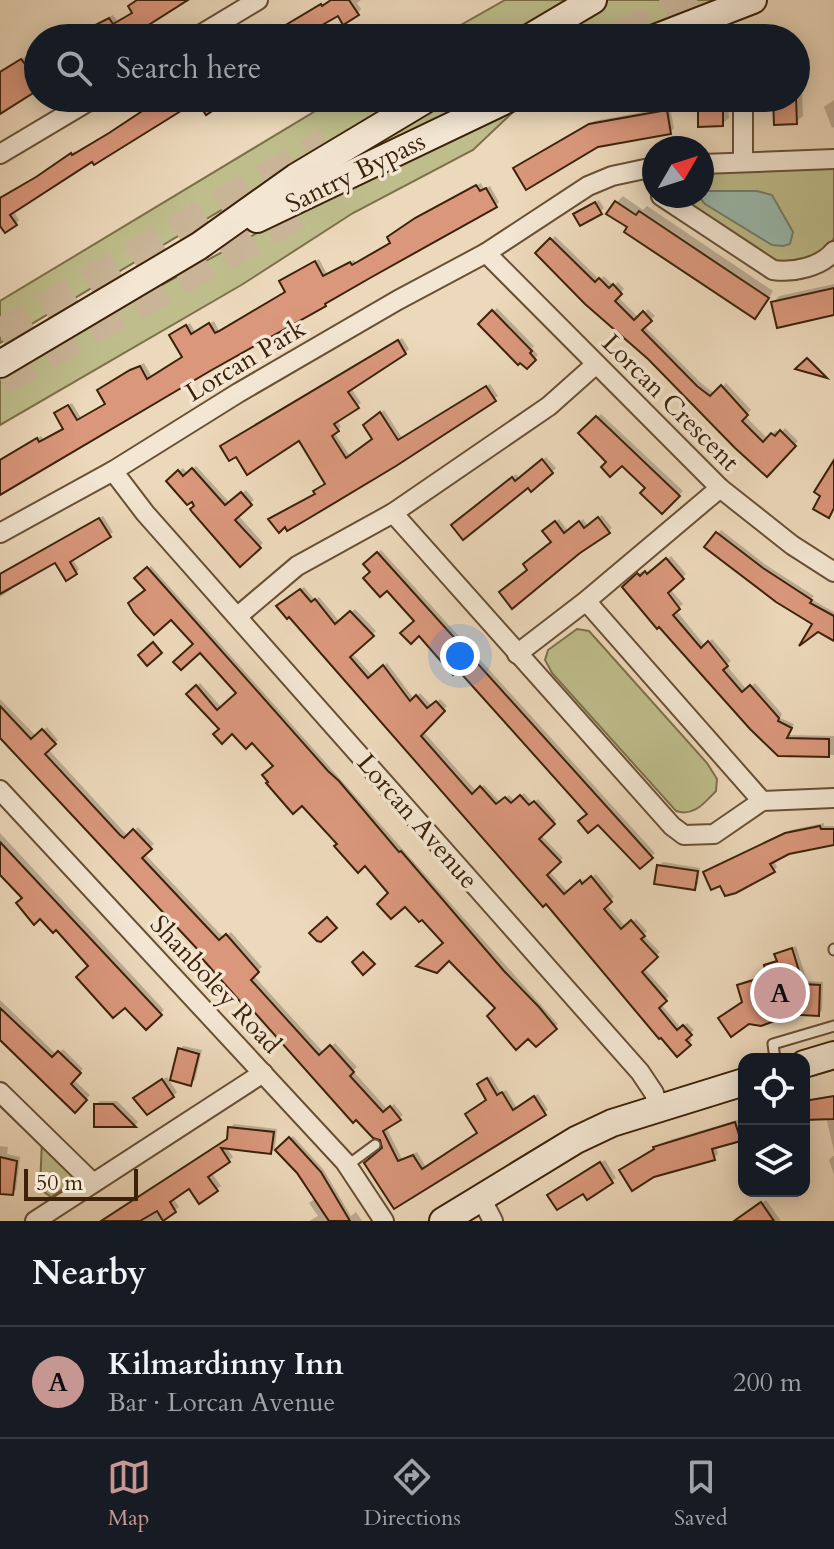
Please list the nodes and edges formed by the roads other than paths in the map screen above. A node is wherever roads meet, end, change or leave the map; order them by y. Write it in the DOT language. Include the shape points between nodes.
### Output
graph roads {
  1 [pos="258,0"];
  2 [pos="593,0"];
  3 [pos="753,0"];
  4 [pos="218,24"];
  5 [pos="553,24"];
  6 [pos="691,24"];
  7 [pos="70,112"];
  8 [pos="405,112"];
  9 [pos="481,112"];
  10 [pos="743,112"];
  11 [pos="0,154"];
  12 [pos="834,159"];
  13 [pos="743,162"];
  14 [pos="714,163"];
  15 [pos="642,170"];
  16 [pos="679,208"];
  17 [pos="199,246"];
  18 [pos="834,251"];
  19 [pos="486,253"];
  20 [pos="0,364"];
  21 [pos="595,365"];
  22 [pos="113,471"];
  23 [pos="720,488"];
  24 [pos="393,513"];
  25 [pos="0,533"];
  26 [pos="834,572"];
  27 [pos="586,601"];
  28 [pos="238,616"];
  29 [pos="517,654"];
  30 [pos="0,790"];
  31 [pos="834,798"];
  32 [pos="762,801"];
  33 [pos="834,1026"];
  34 [pos="774,1053"];
  35 [pos="834,1055"];
  36 [pos="810,1062"];
  37 [pos="263,1073"];
  38 [pos="738,1084"];
  39 [pos="0,1092"];
  40 [pos="658,1107"];
  41 [pos="375,1145"];
  42 [pos="348,1165"];
  43 [pos="93,1183"];
  44 [pos="487,1210"];
  45 [pos="35,1221"];
  46 [pos="384,1221"];
  47 [pos="443,1221"];
  1 -- 4 [label="street"];
  2 -- 5 [label="main road"];
  3 -- 6 [label="main road"];
  7 -- 11 [label="street"];
  8 -- 17 [label="main road, Santry Bypass" via="296,177"];
  9 -- 17 [label="main road, Santry Bypass"];
  10 -- 13 [label="street"];
  12 -- 13 [label="street"];
  13 -- 14 [label="street"];
  15 -- 19 [label="street, Lorcan Park" via="588,186"];
  16 -- 18 [label="street" via="773,270 821,263"];
  17 -- 20 [label="main road, Santry Bypass"];
  19 -- 21 [label="street, Lorcan Crescent"];
  19 -- 22 [label="street, Lorcan Park" via="264,378"];
  21 -- 23 [label="street, Lorcan Crescent"];
  21 -- 24 [label="street" via="549,406"];
  22 -- 25 [label="street, Lorcan Park"];
  22 -- 28 [label="street, Lorcan Avenue"];
  23 -- 26 [label="street, Lorcan Crescent"];
  23 -- 27 [label="street"];
  24 -- 28 [label="street" via="297,566"];
  24 -- 29 [label="street"];
  27 -- 29 [label="street"];
  27 -- 32 [label="street"];
  28 -- 40 [label="street, Lorcan Avenue" via="640,1072"];
  29 -- 32 [label="street" via="684,835 714,834"];
  30 -- 37 [label="street, Shanboley Road"];
  31 -- 32 [label="street"];
  33 -- 34 [label="lane" via="773,1044"];
  35 -- 36 [label="main road"];
  37 -- 42 [label="street, Shanboley Road"];
  37 -- 43 [label="street"];
  38 -- 40 [label="main road"];
  39 -- 43 [label="street"];
  40 -- 44 [label="main road" via="576,1140"];
  41 -- 42 [label="lane"];
  42 -- 46 [label="street, Shanboley Road"];
  43 -- 45 [label="street"];
  44 -- 47 [label="main road"];
}
